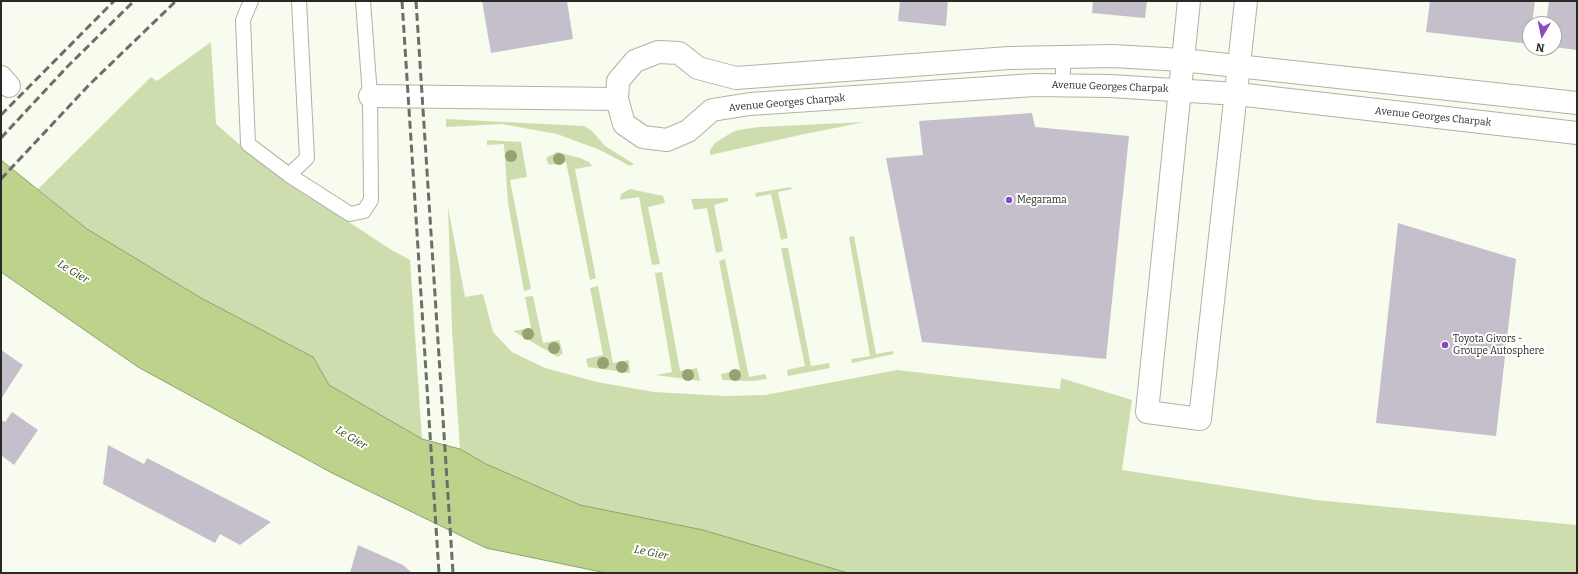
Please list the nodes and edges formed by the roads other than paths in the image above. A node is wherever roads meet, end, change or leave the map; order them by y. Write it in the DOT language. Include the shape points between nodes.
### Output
graph roads {
  1 [pos="251,1"];
  2 [pos="299,1"];
  3 [pos="363,1"];
  4 [pos="1190,1"];
  5 [pos="1246,1"];
  6 [pos="1063,57"];
  7 [pos="1182,60"];
  8 [pos="1239,67"];
  9 [pos="1063,86"];
  10 [pos="1179,90"];
  11 [pos="1236,94"];
  12 [pos="370,96"];
  13 [pos="617,99"];
  14 [pos="1577,103"];
  15 [pos="1577,133"];
  16 [pos="289,175"];
  1 -- 16 [label="lane" via="243,20 248,144"];
  2 -- 16 [label="lane" via="307,158"];
  3 -- 12 [label="lane"];
  4 -- 7 [label="street"];
  5 -- 8 [label="street"];
  6 -- 7 [label="street, Avenue Georges Charpak" via="1113,56"];
  6 -- 9 [label="lane"];
  6 -- 13 [label="street, Avenue Georges Charpak" via="1001,58 736,78 698,68 679,53 658,52 635,61 618,81"];
  7 -- 8 [label="street, Avenue Georges Charpak"];
  7 -- 10 [label="street"];
  8 -- 11 [label="street"];
  8 -- 14 [label="street, Avenue Georges Charpak"];
  9 -- 10 [label="street, Avenue Georges Charpak"];
  9 -- 13 [label="street, Avenue Georges Charpak" via="1034,85 750,104 712,110 688,132 667,140 643,137 624,124"];
  10 -- 11 [label="street, Avenue Georges Charpak"];
  10 -- 11 [label="street" via="1146,412 1200,419"];
  11 -- 15 [label="street, Avenue Georges Charpak"];
  12 -- 13 [label="street"];
  12 -- 16 [label="lane" via="371,200 364,211 350,214"];
}
